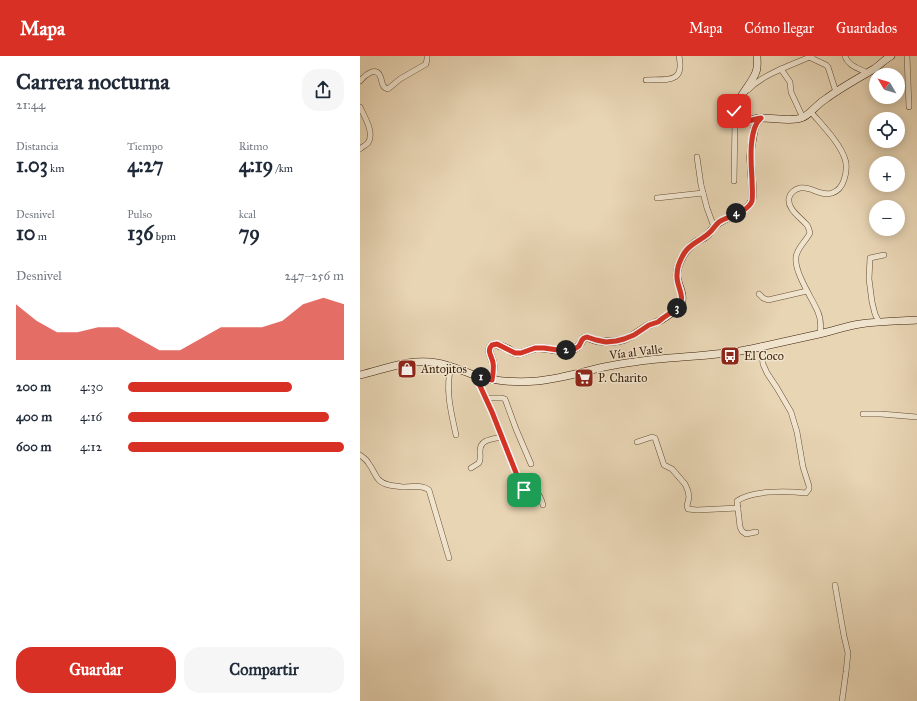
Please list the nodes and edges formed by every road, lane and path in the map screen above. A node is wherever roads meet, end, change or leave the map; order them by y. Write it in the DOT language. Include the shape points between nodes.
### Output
graph roads {
  1 [pos="427,56"];
  2 [pos="679,56"];
  3 [pos="758,56"];
  4 [pos="845,56"];
  5 [pos="891,56"];
  6 [pos="907,56"];
  7 [pos="810,57"];
  8 [pos="781,69"];
  9 [pos="867,73"];
  10 [pos="646,80"];
  11 [pos="360,81"];
  12 [pos="836,92"];
  13 [pos="742,96"];
  14 [pos="360,107"];
  15 [pos="909,107"];
  16 [pos="811,112"];
  17 [pos="761,118"];
  18 [pos="802,118"];
  19 [pos="735,121"];
  20 [pos="360,149"];
  21 [pos="697,157"];
  22 [pos="734,181"];
  23 [pos="703,193"];
  24 [pos="657,198"];
  25 [pos="714,227"];
  26 [pos="884,255"];
  27 [pos="807,290"];
  28 [pos="760,294"];
  29 [pos="917,320"];
  30 [pos="878,322"];
  31 [pos="820,334"];
  32 [pos="761,346"];
  33 [pos="451,367"];
  34 [pos="360,375"];
  35 [pos="478,376"];
  36 [pos="492,380"];
  37 [pos="486,398"];
  38 [pos="863,414"];
  39 [pos="917,417"];
  40 [pos="456,435"];
  41 [pos="502,436"];
  42 [pos="637,442"];
  43 [pos="360,455"];
  44 [pos="532,464"];
  45 [pos="471,468"];
  46 [pos="544,505"];
  47 [pos="738,508"];
  48 [pos="756,532"];
  49 [pos="449,558"];
  50 [pos="835,585"];
  51 [pos="842,701"];
  1 -- 11 [label="street" via="426,64 388,88 383,86 380,73 377,71 373,71"];
  2 -- 10 [label="street" via="680,69 674,78"];
  3 -- 13 [label="street" via="756,72"];
  4 -- 9 [label="street" via="847,62"];
  5 -- 9 [label="street"];
  6 -- 15 [label="street"];
  7 -- 8 [label="street"];
  7 -- 12 [label="street" via="828,67"];
  8 -- 13 [label="street" via="750,87"];
  8 -- 18 [label="street" via="790,82 791,92"];
  9 -- 12 [label="street"];
  12 -- 16 [label="street"];
  13 -- 19 [label="street" via="734,111"];
  14 -- 20 [label="street" via="371,134 368,142"];
  16 -- 18 [label="street"];
  16 -- 27 [label="street" via="842,151 846,169 842,185 831,194 798,188 789,196 792,209 806,225 810,234 796,257 799,273"];
  17 -- 18 [label="street"];
  17 -- 19 [label="street"];
  17 -- 25 [label="street" via="755,125 751,150 752,200 747,208 718,222"];
  19 -- 22 [label="street"];
  21 -- 23 [label="street"];
  23 -- 24 [label="street"];
  23 -- 25 [label="street"];
  25 -- 36 [label="street" via="685,252 677,276 682,303 658,322 624,339 606,342 587,337 579,346 569,350 535,348 515,353 497,344 492,345 489,348 494,365"];
  26 -- 30 [label="street" via="870,258 869,279"];
  27 -- 28 [label="street" via="768,300"];
  27 -- 31 [label="street" via="819,313"];
  29 -- 30 [label="street, Vía al Valle"];
  30 -- 31 [label="street, Vía al Valle" via="847,326"];
  31 -- 32 [label="street, Vía al Valle"];
  32 -- 36 [label="street, Vía al Valle" via="708,355 614,365 546,380"];
  32 -- 47 [label="street" via="767,373 791,412 809,489 806,493 750,495 737,501"];
  33 -- 34 [label="street, Vía al Valle" via="436,362 409,362"];
  33 -- 35 [label="street, Vía al Valle"];
  33 -- 40 [label="street" via="448,388"];
  35 -- 36 [label="street, Vía al Valle"];
  35 -- 37 [label="street" via="478,382"];
  37 -- 41 [label="street"];
  37 -- 44 [label="street" via="505,400"];
  38 -- 39 [label="street"];
  41 -- 45 [label="street" via="483,442 479,463"];
  41 -- 46 [label="street" via="522,488 539,494"];
  42 -- 47 [label="street" via="655,438 664,465 672,469 685,484 689,497 688,509"];
  43 -- 49 [label="street" via="376,477 387,485 422,487 429,490"];
  47 -- 48 [label="street" via="742,531 746,534"];
  50 -- 51 [label="street" via="848,653"];
}
